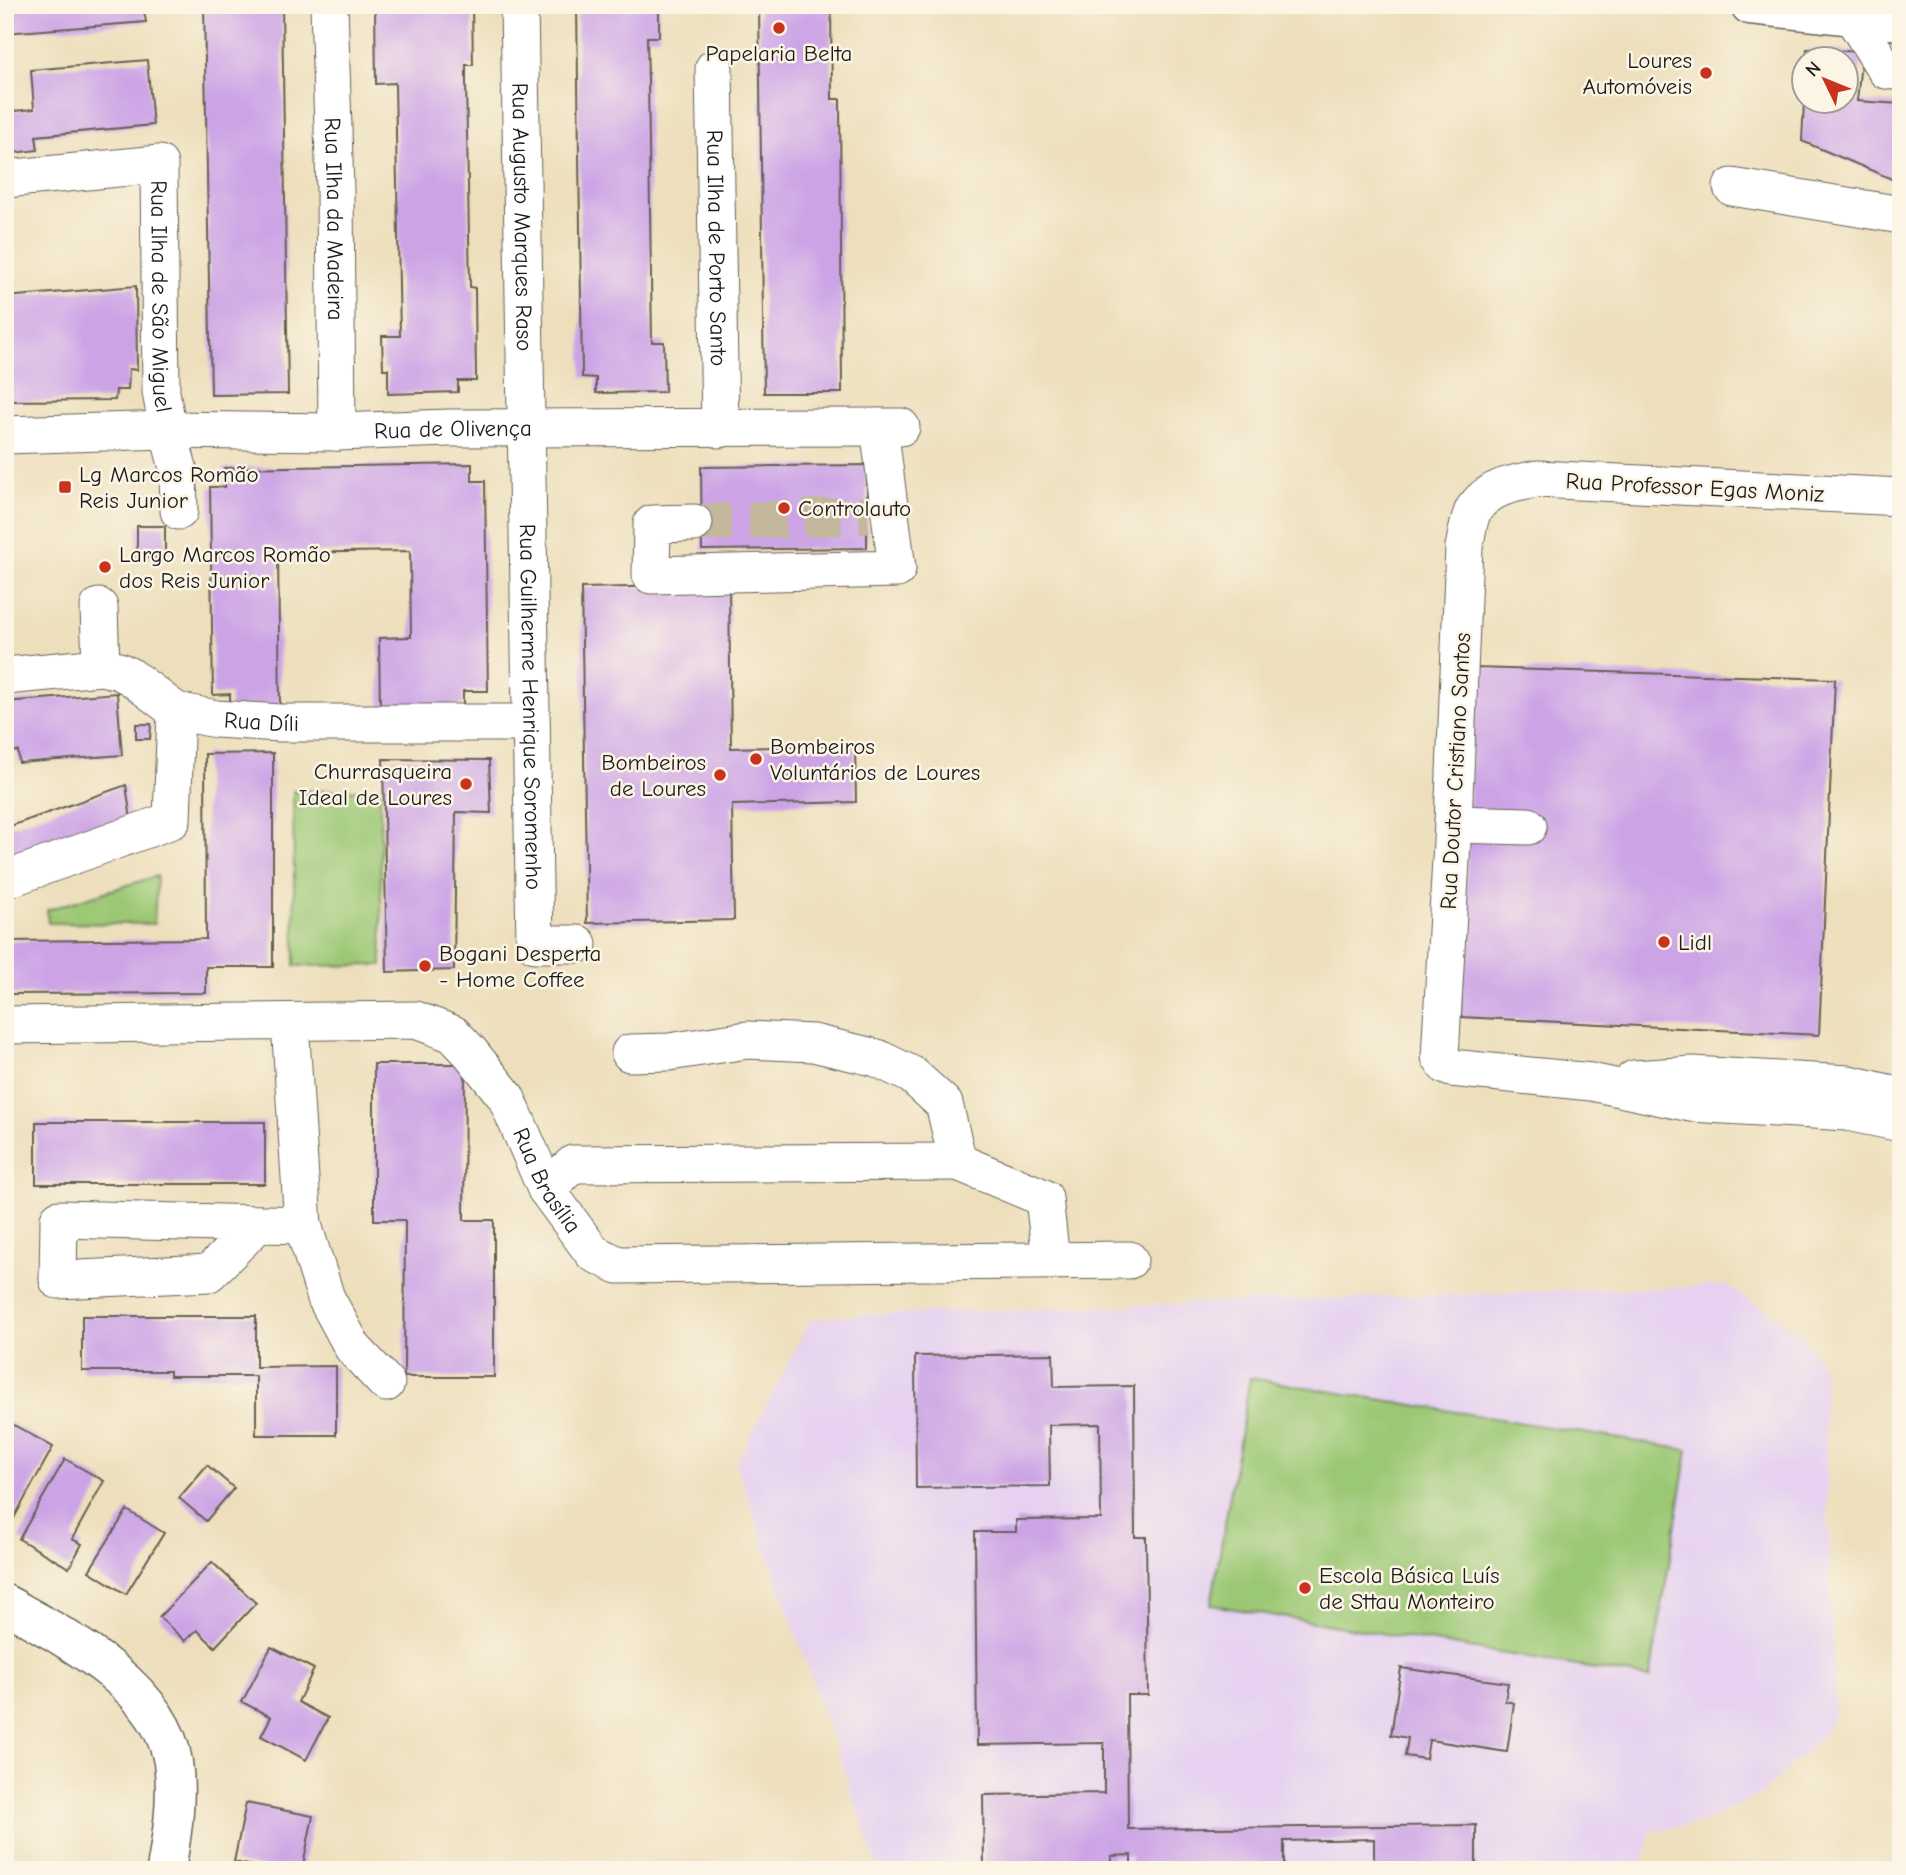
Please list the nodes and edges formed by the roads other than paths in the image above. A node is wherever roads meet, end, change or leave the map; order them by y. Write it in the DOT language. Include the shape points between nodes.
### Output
graph roads {
  1 [pos="329,5"];
  2 [pos="520,5"];
  3 [pos="1750,5"];
  4 [pos="1852,16"];
  5 [pos="1901,21"];
  6 [pos="714,68"];
  7 [pos="1901,72"];
  8 [pos="5,178"];
  9 [pos="1732,187"];
  10 [pos="1901,215"];
  11 [pos="527,428"];
  12 [pos="720,429"];
  13 [pos="168,430"];
  14 [pos="337,432"];
  15 [pos="5,435"];
  16 [pos="1491,493"];
  17 [pos="1901,497"];
  18 [pos="179,511"];
  19 [pos="694,523"];
  20 [pos="99,607"];
  21 [pos="101,667"];
  22 [pos="5,676"];
  23 [pos="176,711"];
  24 [pos="531,723"];
  25 [pos="1453,824"];
  26 [pos="1528,826"];
  27 [pos="5,880"];
  28 [pos="578,944"];
  29 [pos="290,1022"];
  30 [pos="5,1025"];
  31 [pos="630,1053"];
  32 [pos="1591,1083"];
  33 [pos="1901,1096"];
  34 [pos="1901,1123"];
  35 [pos="958,1162"];
  36 [pos="546,1189"];
  37 [pos="257,1225"];
  38 [pos="303,1226"];
  39 [pos="1051,1260"];
  40 [pos="1129,1260"];
  41 [pos="386,1383"];
  42 [pos="5,1604"];
  43 [pos="166,1870"];
  1 -- 14 [label="street, Rua Ilha da Madeira"];
  2 -- 11 [label="street, Rua Augusto Marques Raso"];
  3 -- 4 [label="main road"];
  4 -- 5 [label="main road"];
  4 -- 7 [label="street" via="1886,70"];
  6 -- 12 [label="street, Rua Ilha de Porto Santo"];
  8 -- 13 [label="street, Rua Ilha de São Miguel" via="159,164 161,392"];
  9 -- 10 [label="street"];
  11 -- 12 [label="street, Rua de Olivença"];
  11 -- 14 [label="street, Rua de Olivença"];
  11 -- 24 [label="street, Rua Guilherme Henrique Soromenho"];
  12 -- 19 [label="street, Rua de Olivença" via="890,427 879,515 897,569 651,575 652,524"];
  13 -- 14 [label="street, Rua de Olivença"];
  13 -- 15 [label="street, Rua de Olivença"];
  13 -- 18 [label="street, Rua Ilha de São Miguel" via="178,468"];
  16 -- 17 [label="street, Rua Professor Egas Moniz" via="1538,479"];
  16 -- 25 [label="street, Rua Doutor Cristiano Santos" via="1474,510 1464,547"];
  20 -- 21 [label="street"];
  21 -- 22 [label="street, Rua Díli"];
  21 -- 23 [label="street, Rua Díli" via="131,677"];
  23 -- 24 [label="street, Rua Díli" via="281,723"];
  23 -- 27 [label="street" via="172,820"];
  24 -- 28 [label="street, Rua Guilherme Henrique Soromenho" via="535,944"];
  25 -- 26 [label="street"];
  25 -- 32 [label="street, Rua Doutor Cristiano Santos" via="1440,1057 1451,1068"];
  29 -- 30 [label="street, Rua Brasília"];
  29 -- 36 [label="street, Rua Brasília" via="416,1020 453,1034 506,1097"];
  29 -- 38 [label="street"];
  31 -- 35 [label="street" via="747,1040 813,1044 877,1058 912,1075 944,1104"];
  32 -- 33 [label="street" via="1693,1075 1849,1084"];
  32 -- 34 [label="street" via="1690,1103 1847,1112"];
  35 -- 36 [label="street" via="573,1164"];
  35 -- 39 [label="street" via="1044,1198"];
  36 -- 39 [label="street, Rua Brasília" via="593,1253 618,1265"];
  37 -- 37 [label="street" via="59,1219 58,1280 209,1273"];
  37 -- 38 [label="street"];
  38 -- 41 [label="street" via="326,1298 353,1348"];
  39 -- 40 [label="street, Rua Brasília"];
  42 -- 43 [label="main road" via="101,1663 138,1696 161,1727 173,1761 172,1836"];
}
